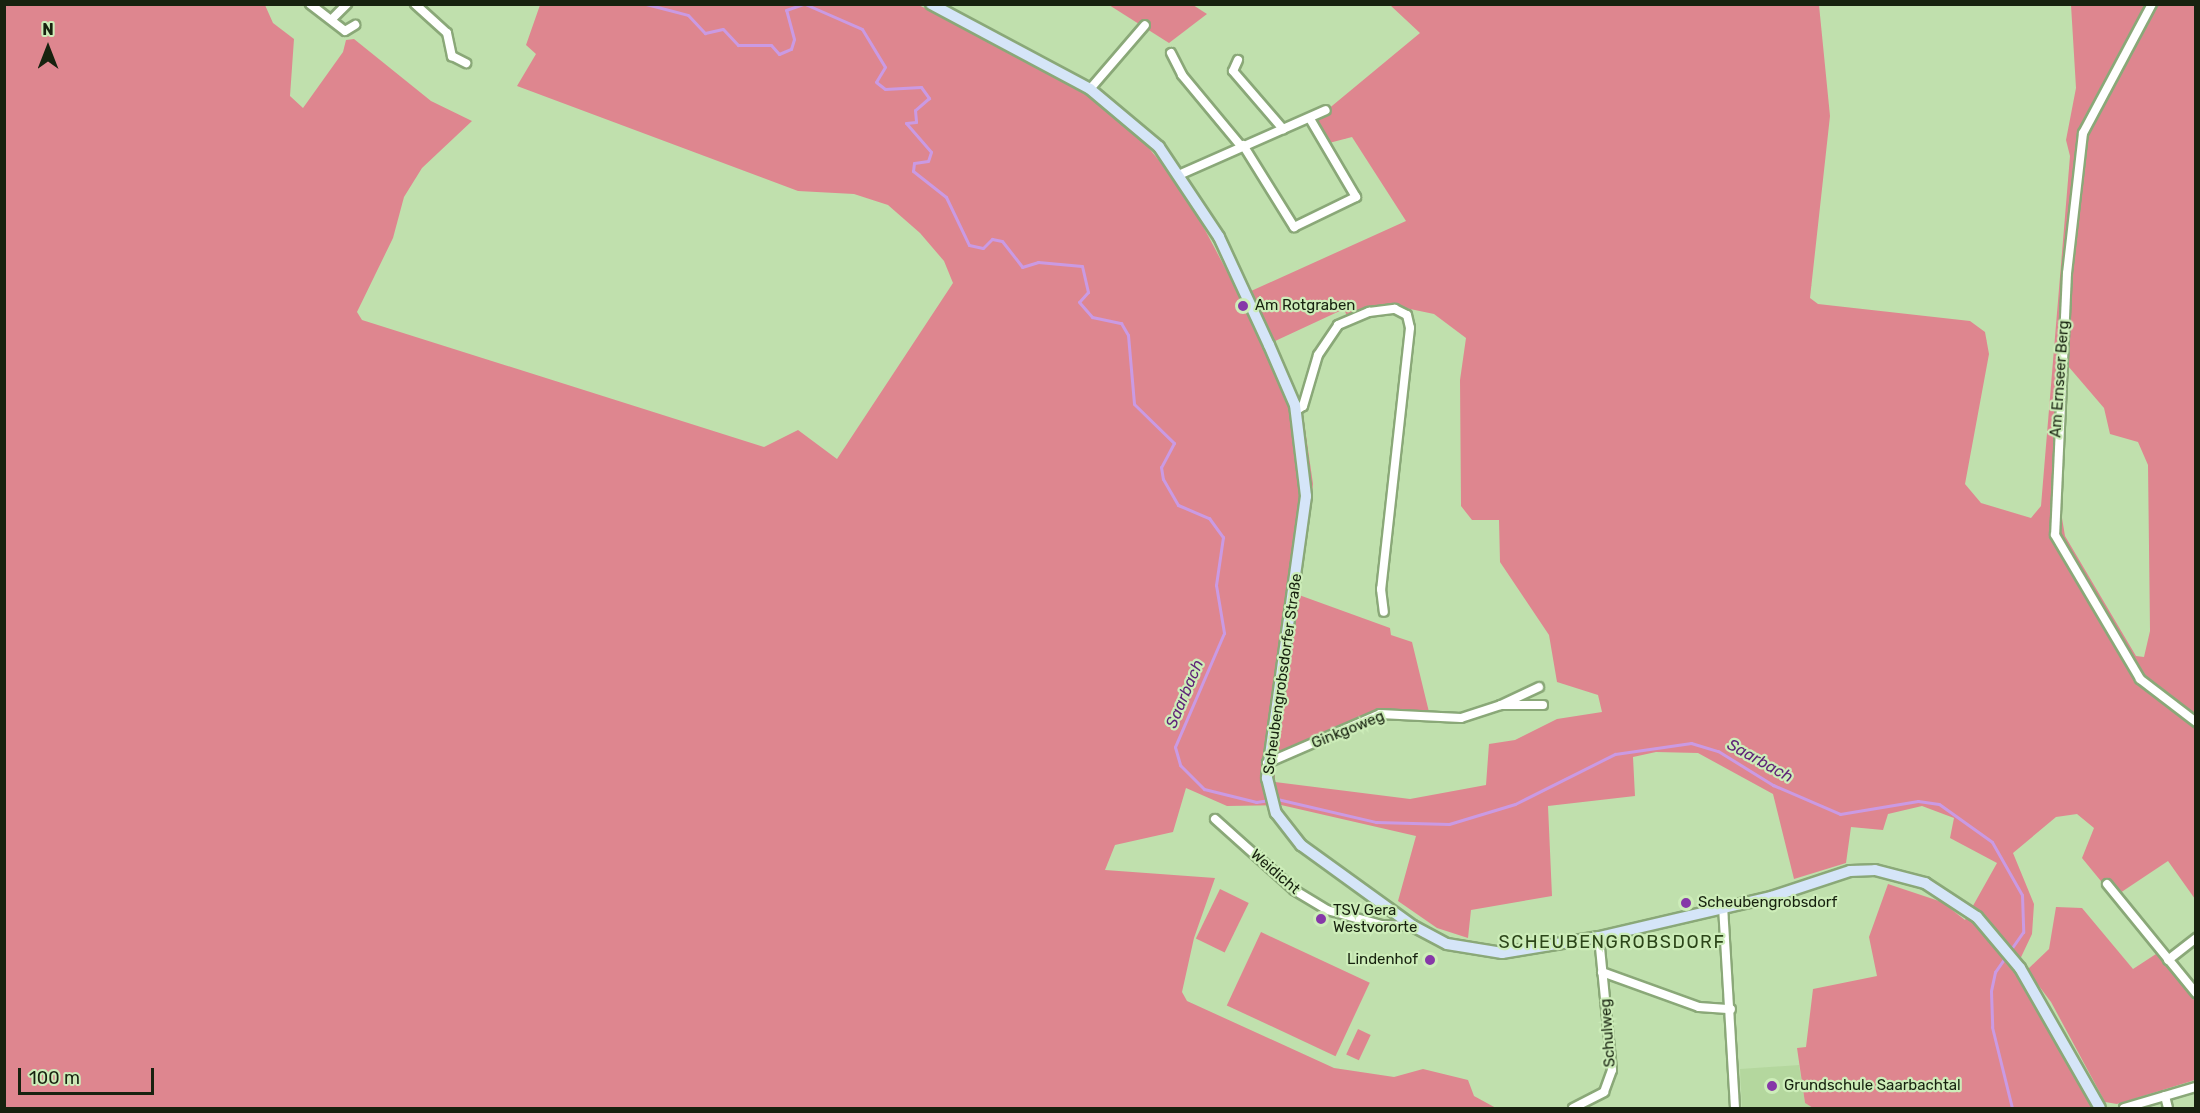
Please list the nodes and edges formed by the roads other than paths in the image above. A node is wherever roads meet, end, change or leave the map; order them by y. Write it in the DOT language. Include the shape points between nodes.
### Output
graph roads {
  1 [pos="310,4"];
  2 [pos="347,4"];
  3 [pos="415,4"];
  4 [pos="931,4"];
  5 [pos="2152,4"];
  6 [pos="333,18"];
  7 [pos="355,25"];
  8 [pos="1145,25"];
  9 [pos="1171,53"];
  10 [pos="1238,60"];
  11 [pos="466,63"];
  12 [pos="1090,88"];
  13 [pos="1326,110"];
  14 [pos="1310,119"];
  15 [pos="1283,129"];
  16 [pos="1242,146"];
  17 [pos="1181,174"];
  18 [pos="1297,410"];
  19 [pos="1384,612"];
  20 [pos="1539,687"];
  21 [pos="1500,705"];
  22 [pos="1543,705"];
  23 [pos="2196,722"];
  24 [pos="1267,763"];
  25 [pos="1215,819"];
  26 [pos="2107,884"];
  27 [pos="1723,906"];
  28 [pos="1413,926"];
  29 [pos="1599,937"];
  30 [pos="2196,938"];
  31 [pos="2168,960"];
  32 [pos="1602,972"];
  33 [pos="2196,993"];
  34 [pos="1731,1009"];
  35 [pos="2196,1087"];
  36 [pos="2165,1096"];
  37 [pos="1572,1108"];
  38 [pos="1735,1108"];
  39 [pos="2100,1108"];
  40 [pos="2124,1108"];
  41 [pos="2168,1108"];
  1 -- 6 [label="street"];
  2 -- 6 [label="street"];
  3 -- 11 [label="street" via="447,33 452,56"];
  4 -- 12 [label="main road, Scheubengrobsdorfer Straße"];
  5 -- 23 [label="street, Am Ernseer Berg" via="2083,133 2066,284 2055,535 2140,679"];
  6 -- 7 [label="street" via="345,31"];
  8 -- 12 [label="street"];
  9 -- 16 [label="street" via="1182,75"];
  10 -- 15 [label="street" via="1233,71"];
  12 -- 17 [label="main road, Scheubengrobsdorfer Straße" via="1132,121"];
  13 -- 14 [label="street"];
  14 -- 15 [label="street"];
  14 -- 16 [label="street" via="1356,197 1294,227"];
  15 -- 16 [label="street"];
  16 -- 17 [label="street"];
  17 -- 18 [label="main road, Scheubengrobsdorfer Straße" via="1219,237"];
  18 -- 19 [label="street" via="1318,355 1338,325 1369,312 1395,309 1407,315 1410,328 1381,589"];
  18 -- 24 [label="main road, Scheubengrobsdorfer Straße" via="1305,462 1305,524"];
  20 -- 21 [label="street, Ginkgoweg"];
  21 -- 22 [label="street, Ginkgoweg"];
  21 -- 24 [label="street, Ginkgoweg" via="1461,718 1380,714"];
  24 -- 28 [label="main road, Scheubengrobsdorfer Straße" via="1268,794 1276,813 1301,845"];
  25 -- 28 [label="street, Weidicht" via="1293,890 1327,910 1382,926"];
  26 -- 31 [label="street"];
  27 -- 29 [label="main road, Scheubengrobsdorfer Straße"];
  27 -- 34 [label="street"];
  27 -- 39 [label="main road, Scheubengrobsdorfer Straße" via="1850,871 1875,870 1951,895 2020,968"];
  28 -- 29 [label="main road, Scheubengrobsdorfer Straße" via="1447,944 1502,953"];
  29 -- 32 [label="street, Schulweg"];
  30 -- 31 [label="street"];
  31 -- 33 [label="street"];
  32 -- 34 [label="street" via="1699,1007"];
  32 -- 37 [label="street, Schulweg" via="1611,1037 1610,1081 1604,1092"];
  34 -- 38 [label="street"];
  35 -- 36 [label="street"];
  36 -- 40 [label="street"];
  36 -- 41 [label="street"];
}
